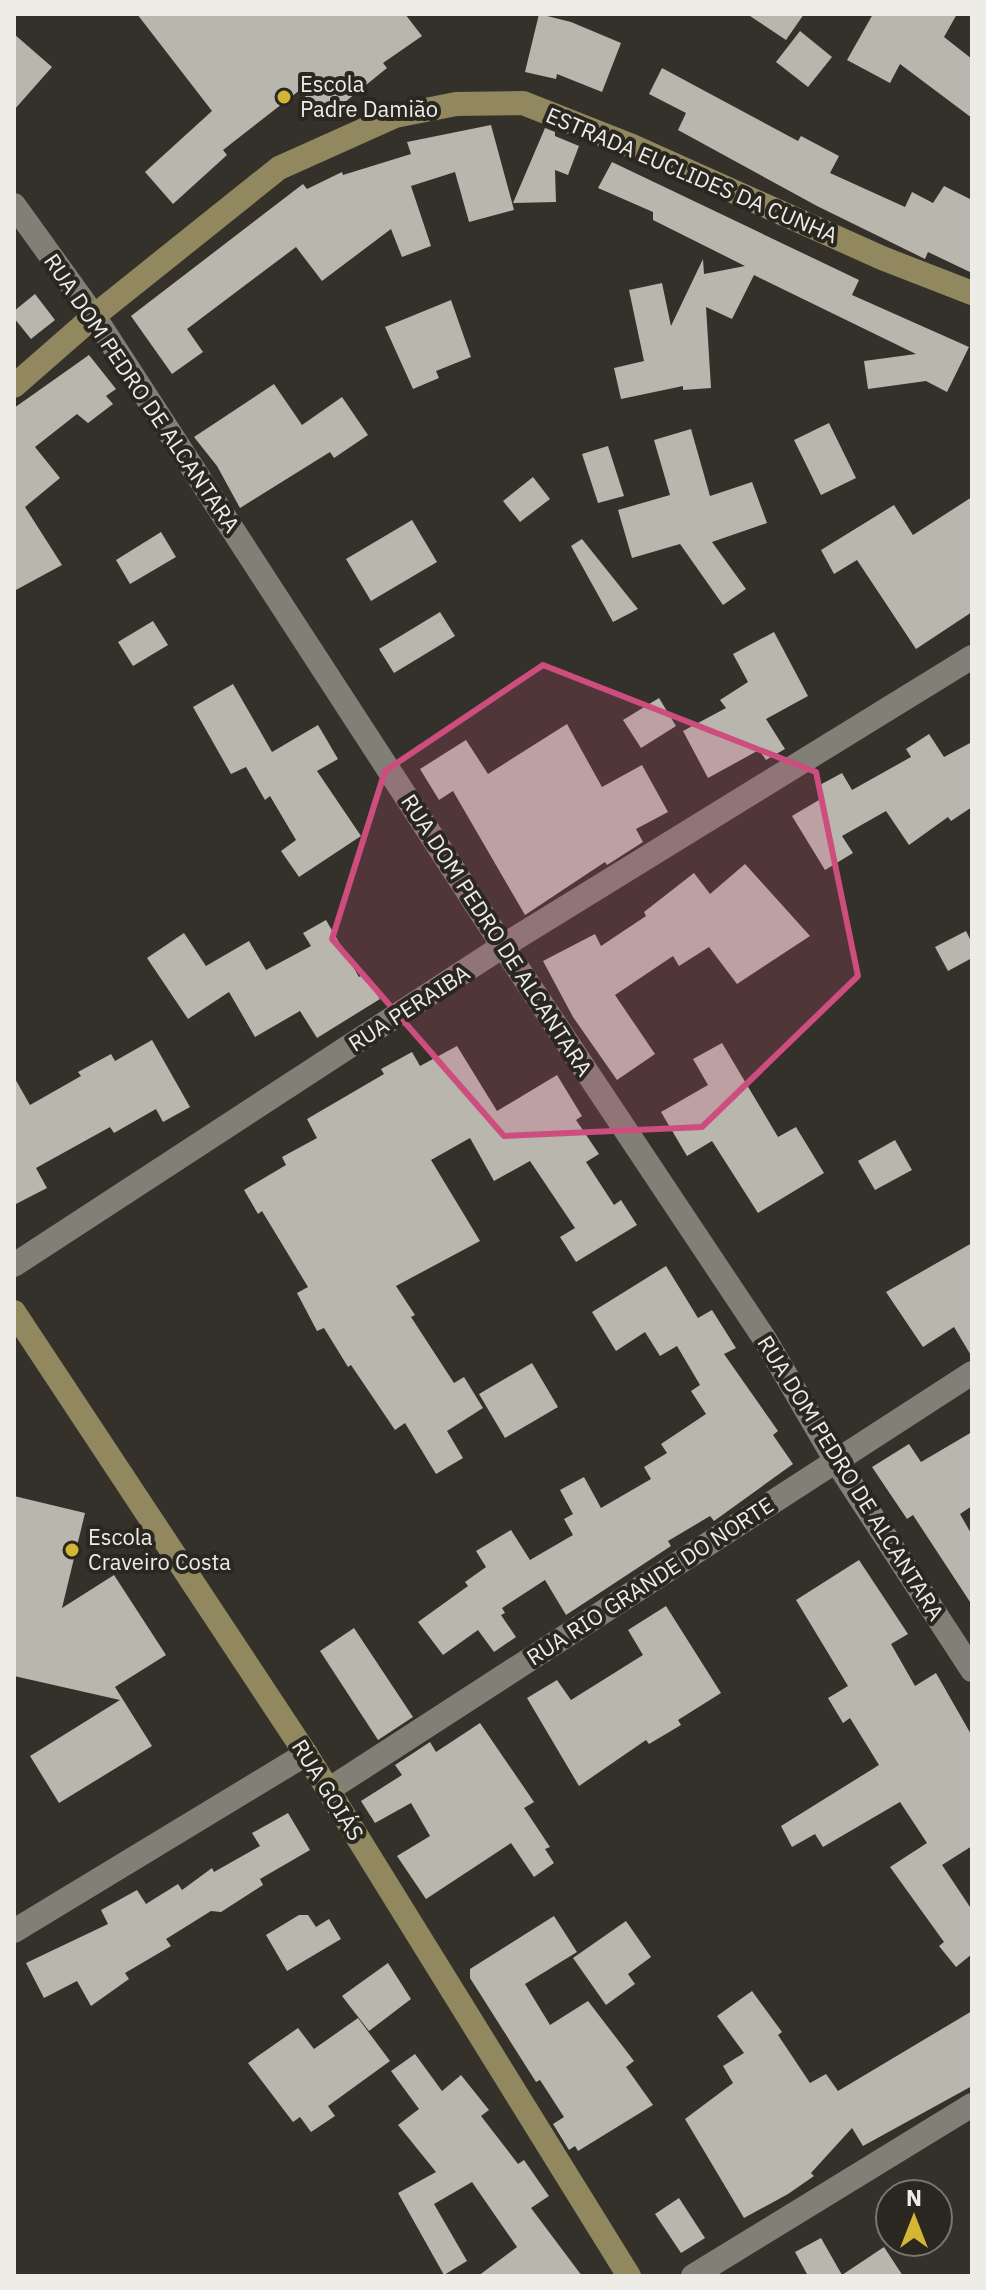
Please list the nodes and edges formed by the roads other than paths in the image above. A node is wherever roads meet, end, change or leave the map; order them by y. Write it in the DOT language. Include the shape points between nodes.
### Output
graph roads {
  1 [pos="14,205"];
  2 [pos="972,293"];
  3 [pos="94,316"];
  4 [pos="14,386"];
  5 [pos="972,657"];
  6 [pos="503,946"];
  7 [pos="14,1265"];
  8 [pos="14,1312"];
  9 [pos="972,1373"];
  10 [pos="836,1461"];
  11 [pos="972,1670"];
  12 [pos="306,1754"];
  13 [pos="328,1790"];
  14 [pos="14,1931"];
  15 [pos="972,2105"];
  16 [pos="629,2276"];
  17 [pos="693,2276"];
  1 -- 3 [label="street, RUA DOM PEDRO DE ALCANTARA"];
  2 -- 3 [label="street, ESTRADA EUCLIDES DA CUNHA" via="523,103 456,104 395,116 279,168"];
  3 -- 4 [label="street, ESTRADA EUCLIDES DA CUNHA"];
  3 -- 6 [label="street, RUA DOM PEDRO DE ALCANTARA"];
  5 -- 6 [label="street, RUA PERAIBA"];
  6 -- 7 [label="street, RUA PERAIBA"];
  6 -- 10 [label="street, RUA DOM PEDRO DE ALCANTARA" via="766,1341"];
  8 -- 12 [label="street, RUA GOIÁS"];
  9 -- 10 [label="street, RUA RIO GRANDE DO NORTE"];
  10 -- 11 [label="street, RUA DOM PEDRO DE ALCANTARA"];
  10 -- 13 [label="street, RUA RIO GRANDE DO NORTE"];
  12 -- 13 [label="street, RUA GOIÁS"];
  12 -- 14 [label="street"];
  13 -- 16 [label="street, RUA GOIÁS"];
  15 -- 17 [label="street"];
}
